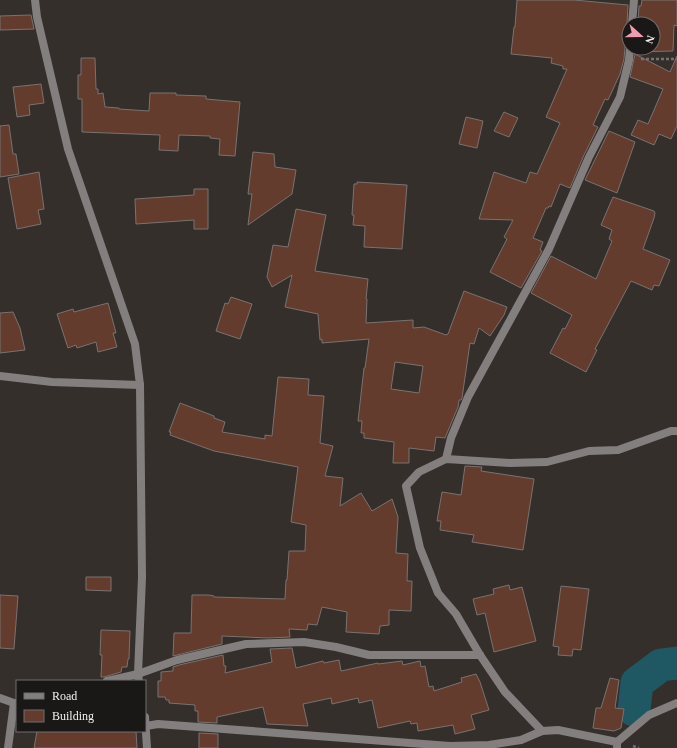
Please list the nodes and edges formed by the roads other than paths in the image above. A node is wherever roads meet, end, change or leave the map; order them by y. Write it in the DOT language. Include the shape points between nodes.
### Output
graph roads {
  1 [pos="35,0"];
  2 [pos="634,0"];
  3 [pos="633,16"];
  4 [pos="629,56"];
  5 [pos="0,376"];
  6 [pos="140,385"];
  7 [pos="677,431"];
  8 [pos="446,459"];
  9 [pos="480,655"];
  10 [pos="138,677"];
  11 [pos="116,680"];
  12 [pos="0,698"];
  13 [pos="16,703"];
  14 [pos="677,703"];
  15 [pos="146,726"];
  16 [pos="542,731"];
  17 [pos="617,745"];
  18 [pos="8,748"];
  19 [pos="147,748"];
  1 -- 6 [label="street" via="68,149 135,344"];
  2 -- 3 [label="street"];
  4 -- 8 [label="street" via="620,97 589,157 549,249 468,397"];
  5 -- 6 [label="street" via="52,382"];
  6 -- 10 [label="street" via="142,577"];
  7 -- 8 [label="street" via="618,450 589,451 547,462 510,463"];
  8 -- 9 [label="street" via="419,472 406,486 420,548 438,593 456,614"];
  9 -- 10 [label="street" via="370,655 304,642 246,644 177,660"];
  9 -- 16 [label="street" via="505,692"];
  10 -- 11 [label="street"];
  12 -- 13 [label="street"];
  13 -- 18 [label="street"];
  14 -- 17 [label="street" via="649,716"];
  15 -- 16 [label="street" via="158,724 450,746 489,745 521,740"];
  15 -- 19 [label="street"];
  16 -- 17 [label="street" via="558,730"];
}
